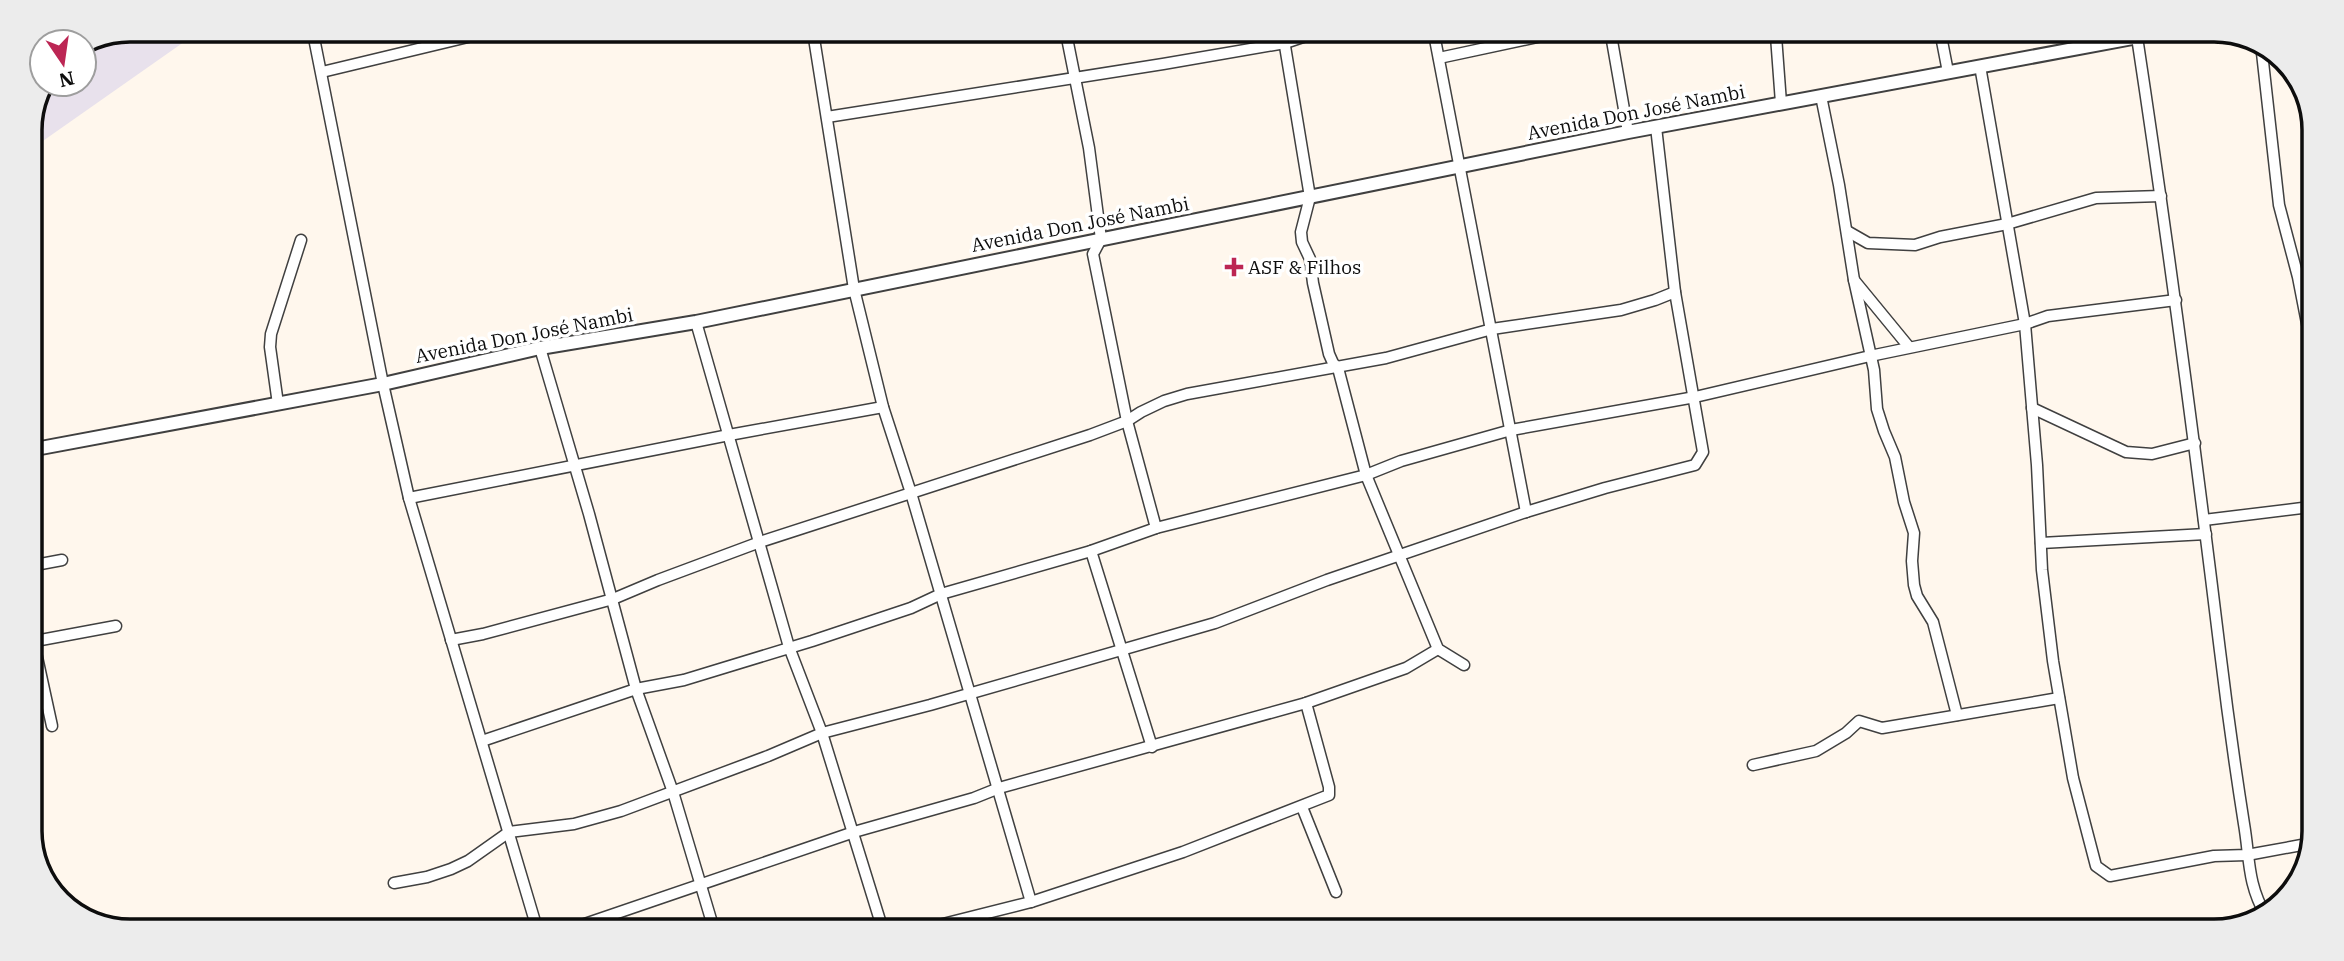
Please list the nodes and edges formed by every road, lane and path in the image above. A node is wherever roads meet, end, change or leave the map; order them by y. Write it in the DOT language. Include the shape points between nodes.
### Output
graph roads {
  1 [pos="315,42"];
  2 [pos="447,42"];
  3 [pos="815,42"];
  4 [pos="1068,42"];
  5 [pos="1263,42"];
  6 [pos="1285,42"];
  7 [pos="1436,42"];
  8 [pos="1514,42"];
  9 [pos="1612,42"];
  10 [pos="1776,42"];
  11 [pos="1942,42"];
  12 [pos="2097,42"];
  13 [pos="2139,42"];
  14 [pos="2262,57"];
  15 [pos="1439,58"];
  16 [pos="1980,66"];
  17 [pos="322,72"];
  18 [pos="1948,72"];
  19 [pos="1075,78"];
  20 [pos="1821,96"];
  21 [pos="1781,103"];
  22 [pos="827,117"];
  23 [pos="1657,127"];
  24 [pos="1628,132"];
  25 [pos="1460,167"];
  26 [pos="2161,196"];
  27 [pos="1310,197"];
  28 [pos="2007,224"];
  29 [pos="1847,231"];
  30 [pos="1101,239"];
  31 [pos="302,240"];
  32 [pos="1868,243"];
  33 [pos="1851,257"];
  34 [pos="1854,280"];
  35 [pos="854,289"];
  36 [pos="1675,292"];
  37 [pos="2302,297"];
  38 [pos="2176,300"];
  39 [pos="696,321"];
  40 [pos="2025,324"];
  41 [pos="1492,329"];
  42 [pos="1909,347"];
  43 [pos="540,348"];
  44 [pos="1870,356"];
  45 [pos="1338,368"];
  46 [pos="383,384"];
  47 [pos="1695,397"];
  48 [pos="278,404"];
  49 [pos="883,408"];
  50 [pos="2032,408"];
  51 [pos="1128,421"];
  52 [pos="1511,430"];
  53 [pos="729,435"];
  54 [pos="2195,443"];
  55 [pos="42,448"];
  56 [pos="574,465"];
  57 [pos="1366,475"];
  58 [pos="911,493"];
  59 [pos="409,498"];
  60 [pos="2302,508"];
  61 [pos="1526,512"];
  62 [pos="2204,520"];
  63 [pos="1156,528"];
  64 [pos="2206,534"];
  65 [pos="760,542"];
  66 [pos="2041,543"];
  67 [pos="1091,551"];
  68 [pos="1401,556"];
  69 [pos="62,560"];
  70 [pos="42,564"];
  71 [pos="941,594"];
  72 [pos="613,599"];
  73 [pos="116,626"];
  74 [pos="42,639"];
  75 [pos="450,640"];
  76 [pos="789,647"];
  77 [pos="1438,649"];
  78 [pos="1124,650"];
  79 [pos="1464,665"];
  80 [pos="42,686"];
  81 [pos="636,689"];
  82 [pos="969,694"];
  83 [pos="2059,698"];
  84 [pos="1306,703"];
  85 [pos="1957,715"];
  86 [pos="52,726"];
  87 [pos="822,733"];
  88 [pos="482,741"];
  89 [pos="1152,747"];
  90 [pos="1753,765"];
  91 [pos="999,788"];
  92 [pos="673,792"];
  93 [pos="1301,807"];
  94 [pos="509,832"];
  95 [pos="854,832"];
  96 [pos="2300,845"];
  97 [pos="2247,855"];
  98 [pos="394,883"];
  99 [pos="701,886"];
  100 [pos="1336,892"];
  101 [pos="1031,902"];
  102 [pos="2260,906"];
  103 [pos="534,919"];
  104 [pos="600,919"];
  105 [pos="711,919"];
  106 [pos="880,919"];
  107 [pos="964,919"];
  1 -- 17 [label="street"];
  2 -- 17 [label="street"];
  3 -- 22 [label="street"];
  4 -- 19 [label="street"];
  5 -- 19 [label="street"];
  6 -- 27 [label="street"];
  7 -- 15 [label="street"];
  8 -- 15 [label="street"];
  9 -- 24 [label="street"];
  10 -- 21 [label="street"];
  11 -- 18 [label="street"];
  12 -- 16 [label="street, Avenida Don José Nambi"];
  13 -- 26 [label="street"];
  14 -- 37 [label="street" via="2279,205"];
  15 -- 25 [label="street"];
  16 -- 18 [label="street, Avenida Don José Nambi"];
  16 -- 28 [label="street"];
  17 -- 46 [label="street"];
  18 -- 20 [label="street, Avenida Don José Nambi"];
  19 -- 22 [label="street"];
  19 -- 30 [label="street"];
  20 -- 21 [label="street, Avenida Don José Nambi"];
  20 -- 29 [label="street"];
  21 -- 23 [label="street, Avenida Don José Nambi"];
  22 -- 35 [label="street"];
  23 -- 24 [label="street, Avenida Don José Nambi"];
  23 -- 36 [label="street"];
  24 -- 25 [label="street, Avenida Don José Nambi"];
  25 -- 27 [label="street, Avenida Don José Nambi"];
  25 -- 41 [label="street"];
  26 -- 28 [label="street" via="2096,198"];
  26 -- 38 [label="street"];
  27 -- 30 [label="street, Avenida Don José Nambi"];
  27 -- 45 [label="street" via="1302,242 1310,260 1329,354"];
  28 -- 32 [label="street" via="1922,244"];
  28 -- 40 [label="street"];
  29 -- 32 [label="street"];
  29 -- 33 [label="street"];
  30 -- 35 [label="street, Avenida Don José Nambi"];
  30 -- 51 [label="street" via="1093,254"];
  31 -- 48 [label="street" via="271,334"];
  32 -- 33 [label="street"];
  33 -- 34 [label="street"];
  34 -- 42 [label="street"];
  34 -- 44 [label="street"];
  35 -- 39 [label="street, Avenida Don José Nambi"];
  35 -- 49 [label="street"];
  36 -- 41 [label="street" via="1621,310"];
  36 -- 47 [label="street"];
  38 -- 40 [label="street" via="2048,316"];
  38 -- 54 [label="street"];
  39 -- 43 [label="street, Avenida Don José Nambi"];
  39 -- 53 [label="street"];
  40 -- 42 [label="street"];
  40 -- 50 [label="street"];
  41 -- 45 [label="street"];
  41 -- 52 [label="street"];
  42 -- 44 [label="street"];
  43 -- 46 [label="street, Avenida Don José Nambi"];
  43 -- 56 [label="street"];
  44 -- 47 [label="street"];
  44 -- 85 [label="street" via="1877,410 1895,457 1914,533 1917,596 1933,622"];
  45 -- 51 [label="street" via="1186,394"];
  45 -- 57 [label="street"];
  46 -- 48 [label="street, Avenida Don José Nambi"];
  46 -- 59 [label="street"];
  47 -- 52 [label="street"];
  47 -- 61 [label="street" via="1703,453 1695,465"];
  48 -- 55 [label="street, Avenida Don José Nambi"];
  49 -- 53 [label="street"];
  49 -- 58 [label="street"];
  50 -- 54 [label="street" via="2126,452 2152,454"];
  50 -- 66 [label="street"];
  51 -- 58 [label="street"];
  51 -- 63 [label="street"];
  52 -- 57 [label="street" via="1401,460"];
  52 -- 61 [label="street"];
  53 -- 56 [label="street"];
  53 -- 65 [label="street"];
  54 -- 62 [label="street"];
  56 -- 59 [label="street"];
  56 -- 72 [label="street"];
  57 -- 63 [label="street"];
  57 -- 68 [label="street"];
  58 -- 65 [label="street"];
  58 -- 71 [label="street"];
  59 -- 75 [label="street"];
  60 -- 62 [label="street"];
  61 -- 68 [label="street"];
  62 -- 64 [label="street"];
  63 -- 67 [label="street"];
  64 -- 66 [label="street"];
  64 -- 97 [label="street"];
  65 -- 72 [label="street"];
  65 -- 76 [label="street"];
  66 -- 83 [label="street"];
  67 -- 71 [label="street"];
  67 -- 78 [label="street"];
  68 -- 77 [label="street"];
  68 -- 78 [label="street" via="1224,620"];
  69 -- 70 [label="street"];
  71 -- 76 [label="street"];
  71 -- 82 [label="street"];
  72 -- 75 [label="street"];
  72 -- 81 [label="street"];
  73 -- 74 [label="street"];
  75 -- 88 [label="street"];
  76 -- 81 [label="street" via="684,680"];
  76 -- 87 [label="street"];
  77 -- 79 [label="street"];
  77 -- 84 [label="street" via="1406,668"];
  78 -- 82 [label="street"];
  78 -- 89 [label="street"];
  80 -- 86 [label="street"];
  81 -- 88 [label="street"];
  81 -- 92 [label="street"];
  82 -- 87 [label="street"];
  82 -- 91 [label="street"];
  83 -- 85 [label="street"];
  83 -- 97 [label="street" via="2073,778 2101,871 2110,876 2214,856"];
  84 -- 89 [label="street"];
  84 -- 93 [label="street" via="1329,795"];
  85 -- 90 [label="street" via="1882,727 1859,721 1815,751"];
  87 -- 92 [label="street"];
  87 -- 95 [label="street"];
  88 -- 94 [label="street"];
  89 -- 91 [label="street"];
  91 -- 95 [label="street"];
  91 -- 101 [label="street"];
  92 -- 94 [label="street" via="574,824"];
  92 -- 99 [label="street"];
  93 -- 100 [label="street"];
  93 -- 101 [label="street"];
  94 -- 98 [label="street" via="451,869"];
  94 -- 103 [label="street"];
  95 -- 99 [label="street"];
  95 -- 106 [label="street"];
  96 -- 97 [label="street"];
  97 -- 102 [label="street"];
  99 -- 104 [label="street"];
  99 -- 105 [label="street"];
  101 -- 107 [label="street"];
}
